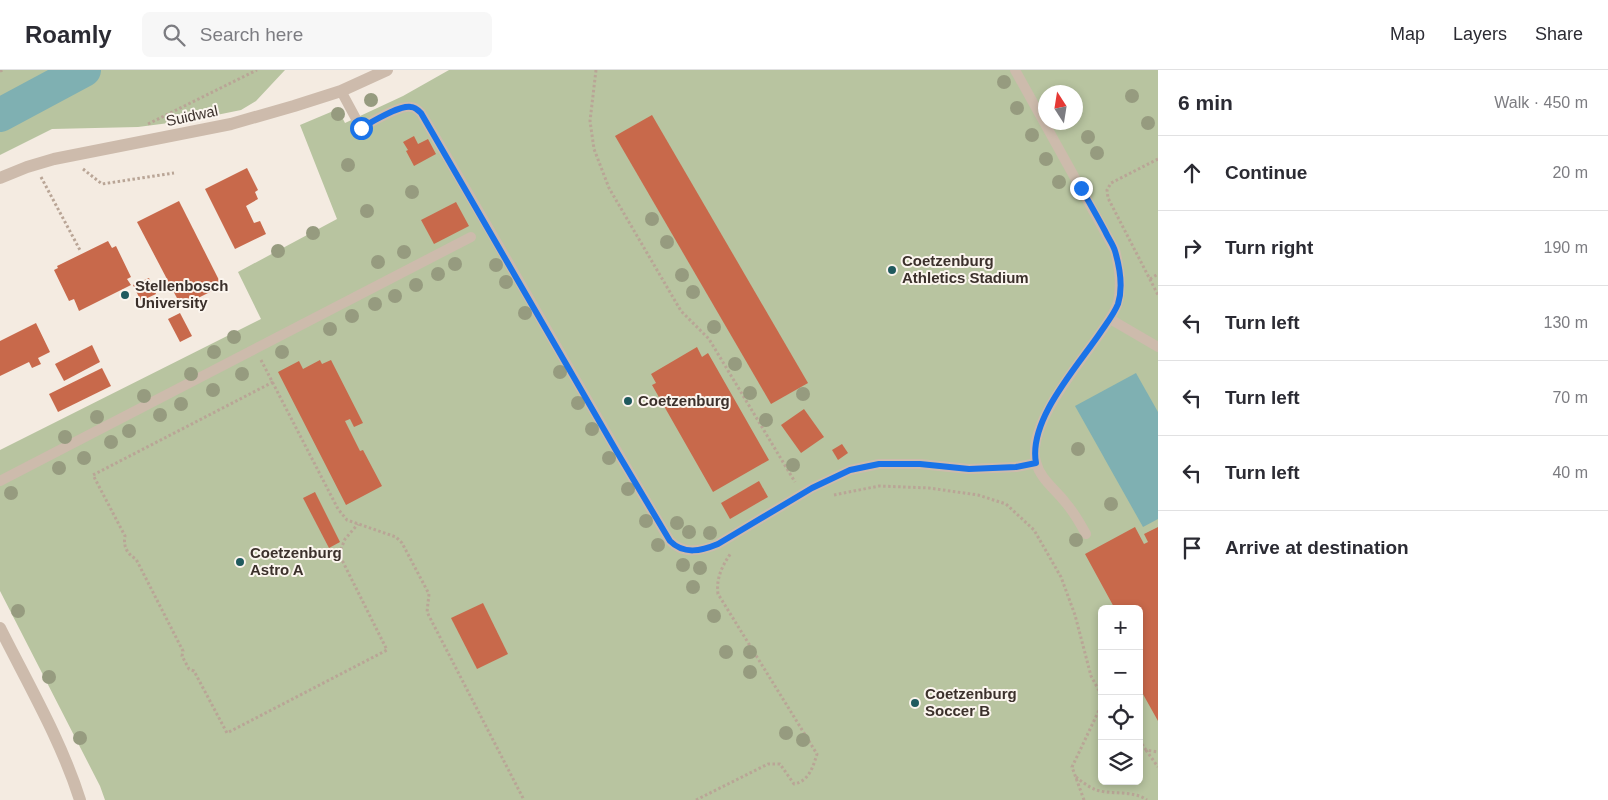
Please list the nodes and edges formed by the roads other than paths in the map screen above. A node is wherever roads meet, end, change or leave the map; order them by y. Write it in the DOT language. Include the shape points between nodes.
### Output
graph roads {
  1 [pos="387,70"];
  2 [pos="1015,70"];
  3 [pos="341,90"];
  4 [pos="0,178"];
  5 [pos="471,237"];
  6 [pos="1110,319"];
  7 [pos="1158,347"];
  8 [pos="1036,463"];
  9 [pos="0,481"];
  10 [pos="1086,534"];
  11 [pos="0,628"];
  12 [pos="80,800"];
  1 -- 3 [label="street, Suidwal"];
  2 -- 6 [label="lane" via="1115,250 1120,286 1118,305"];
  3 -- 4 [label="street, Suidwal" via="232,124 54,159"];
  3 -- 8 [label="lane" via="361,128 400,108 409,106 421,113 617,452 670,541 677,547 693,550 718,544 802,494 850,470 879,464 969,469"];
  5 -- 9 [label="lane"];
  6 -- 7 [label="lane"];
  6 -- 8 [label="lane" via="1043,417 1036,439"];
  8 -- 10 [label="lane" via="1041,476 1066,502"];
  11 -- 12 [label="street" via="60,747"];
}
